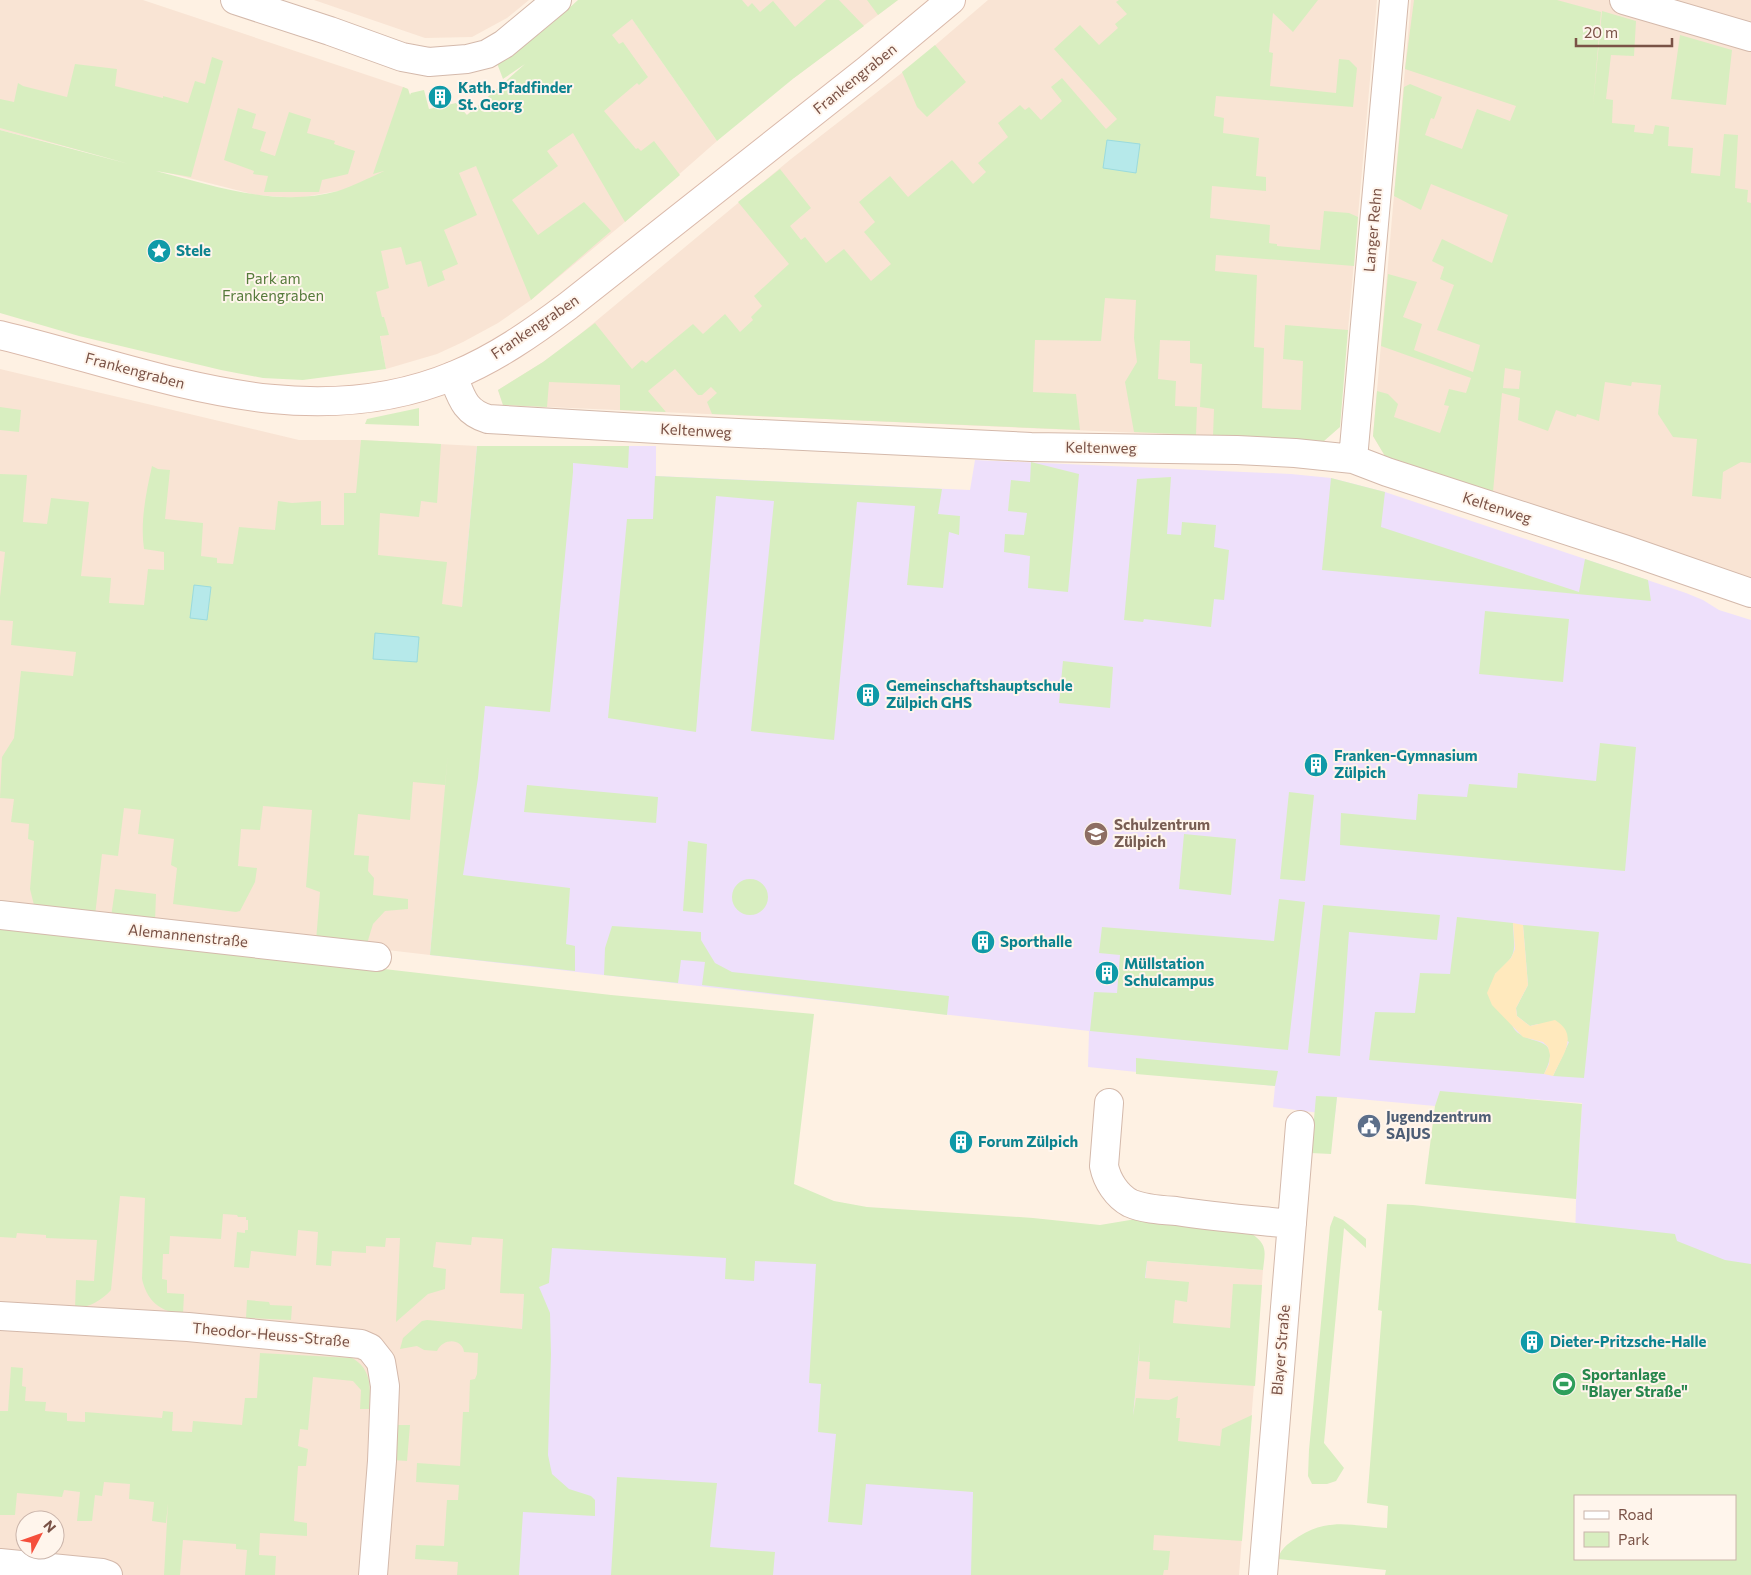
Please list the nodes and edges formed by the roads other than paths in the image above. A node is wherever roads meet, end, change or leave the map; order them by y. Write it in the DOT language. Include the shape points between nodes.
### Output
graph roads {
  1 [pos="235,0"];
  2 [pos="557,0"];
  3 [pos="951,0"];
  4 [pos="1394,0"];
  5 [pos="1624,0"];
  6 [pos="1751,37"];
  7 [pos="0,335"];
  8 [pos="453,376"];
  9 [pos="1352,459"];
  10 [pos="1751,593"];
  11 [pos="0,915"];
  12 [pos="377,957"];
  13 [pos="1109,1103"];
  14 [pos="1300,1125"];
  15 [pos="1292,1224"];
  16 [pos="0,1316"];
  17 [pos="0,1563"];
  18 [pos="108,1575"];
  19 [pos="373,1575"];
  20 [pos="1263,1575"];
  1 -- 2 [label="street" via="402,57 429,62 487,54"];
  3 -- 8 [label="street, Frankengraben" via="568,306 519,342"];
  4 -- 9 [label="street, Langer Rehn"];
  5 -- 6 [label="street"];
  7 -- 8 [label="street, Frankengraben" via="206,390 281,401 366,399"];
  8 -- 9 [label="street, Keltenweg" via="465,405 474,414 488,419 1022,447 1237,450"];
  9 -- 10 [label="street, Keltenweg"];
  11 -- 12 [label="street, Alemannenstraße"];
  13 -- 15 [label="street" via="1104,1166 1110,1183 1124,1199 1132,1204 1166,1210"];
  14 -- 15 [label="street, Blayer Straße"];
  15 -- 20 [label="street, Blayer Straße"];
  16 -- 19 [label="street, Theodor-Heuss-Straße" via="188,1327 361,1344 370,1348 381,1362 385,1386"];
  17 -- 18 [label="street"];
}
